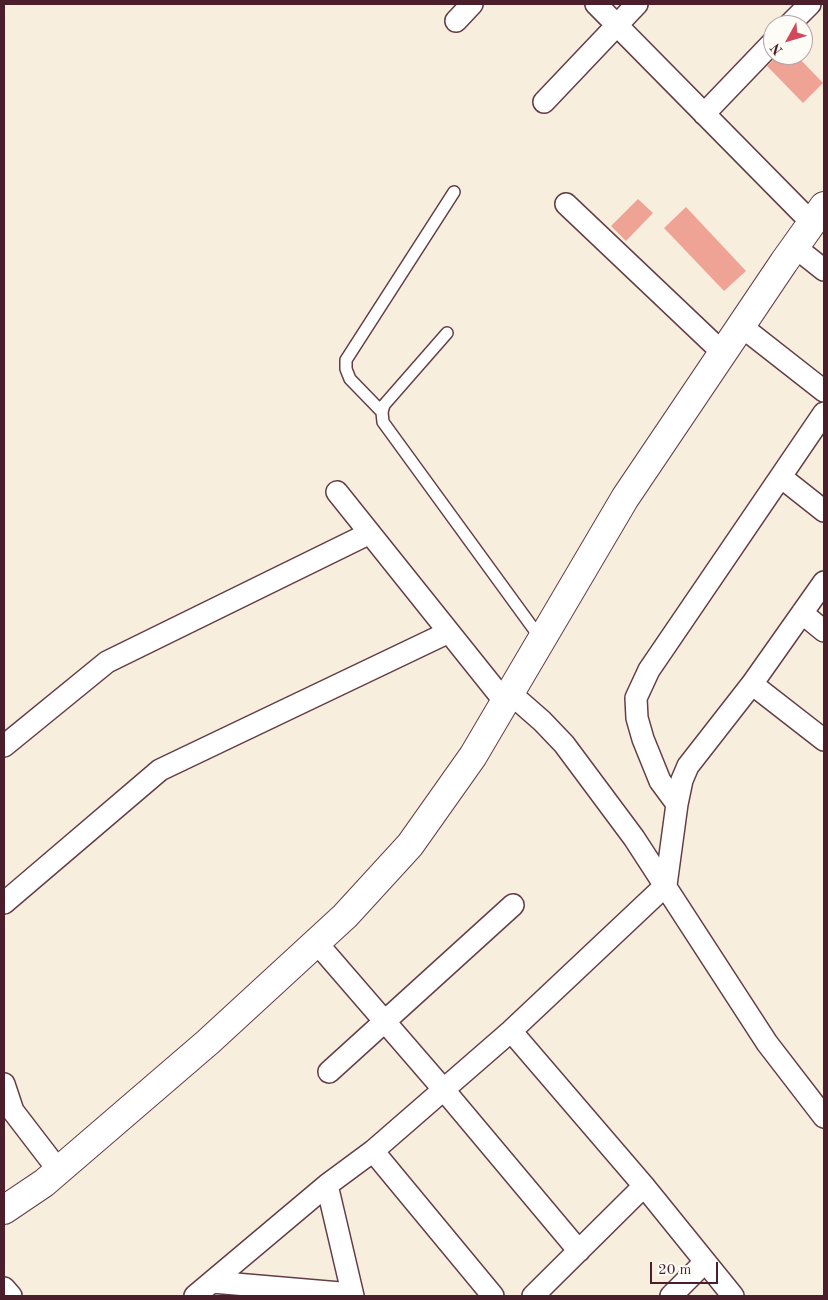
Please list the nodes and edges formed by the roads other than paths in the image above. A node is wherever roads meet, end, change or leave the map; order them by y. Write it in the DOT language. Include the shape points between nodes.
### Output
graph roads {
  1 [pos="472,4"];
  2 [pos="596,4"];
  3 [pos="637,4"];
  4 [pos="810,4"];
  5 [pos="800,15"];
  6 [pos="456,21"];
  7 [pos="617,25"];
  8 [pos="763,52"];
  9 [pos="544,102"];
  10 [pos="704,114"];
  11 [pos="454,192"];
  12 [pos="566,204"];
  13 [pos="818,214"];
  14 [pos="795,247"];
  15 [pos="824,270"];
  16 [pos="741,326"];
  17 [pos="448,333"];
  18 [pos="723,353"];
  19 [pos="824,391"];
  20 [pos="382,412"];
  21 [pos="824,413"];
  22 [pos="781,477"];
  23 [pos="337,492"];
  24 [pos="824,511"];
  25 [pos="370,534"];
  26 [pos="824,582"];
  27 [pos="802,613"];
  28 [pos="824,631"];
  29 [pos="449,632"];
  30 [pos="541,639"];
  31 [pos="752,684"];
  32 [pos="508,698"];
  33 [pos="824,740"];
  34 [pos="4,746"];
  35 [pos="677,804"];
  36 [pos="666,886"];
  37 [pos="4,903"];
  38 [pos="513,905"];
  39 [pos="316,942"];
  40 [pos="386,1022"];
  41 [pos="511,1031"];
  42 [pos="329,1072"];
  43 [pos="4,1084"];
  44 [pos="444,1090"];
  45 [pos="824,1116"];
  46 [pos="373,1151"];
  47 [pos="59,1171"];
  48 [pos="328,1185"];
  49 [pos="644,1186"];
  50 [pos="4,1210"];
  51 [pos="579,1251"];
  52 [pos="705,1262"];
  53 [pos="212,1282"];
  54 [pos="4,1288"];
  55 [pos="352,1295"];
  56 [pos="11,1296"];
  57 [pos="195,1296"];
  58 [pos="493,1296"];
  59 [pos="533,1296"];
  60 [pos="671,1296"];
  61 [pos="733,1296"];
  1 -- 6 [label="street"];
  2 -- 7 [label="street"];
  3 -- 7 [label="street"];
  4 -- 5 [label="street"];
  7 -- 9 [label="street"];
  7 -- 10 [label="street"];
  8 -- 10 [label="street"];
  10 -- 13 [label="street"];
  11 -- 20 [label="lane" via="346,360 350,379"];
  12 -- 18 [label="street"];
  13 -- 14 [label="street"];
  14 -- 15 [label="street"];
  14 -- 16 [label="street"];
  16 -- 18 [label="street"];
  16 -- 19 [label="street"];
  17 -- 20 [label="lane" via="384,405"];
  18 -- 30 [label="street" via="625,498"];
  20 -- 30 [label="lane" via="383,422"];
  21 -- 22 [label="street"];
  22 -- 24 [label="street"];
  22 -- 35 [label="street" via="649,670 636,698 643,739 660,781"];
  23 -- 25 [label="street"];
  25 -- 29 [label="street"];
  25 -- 34 [label="street" via="107,662"];
  26 -- 27 [label="street"];
  27 -- 28 [label="street"];
  27 -- 31 [label="street"];
  29 -- 32 [label="street"];
  29 -- 37 [label="street" via="160,770"];
  30 -- 32 [label="street"];
  31 -- 33 [label="street"];
  31 -- 35 [label="street" via="688,766"];
  32 -- 36 [label="street" via="542,721 564,744"];
  32 -- 39 [label="street" via="473,756 410,845 345,916"];
  35 -- 36 [label="street"];
  36 -- 41 [label="street"];
  36 -- 45 [label="street" via="767,1043"];
  38 -- 40 [label="street"];
  39 -- 40 [label="street"];
  39 -- 47 [label="street" via="208,1042"];
  40 -- 42 [label="street"];
  40 -- 44 [label="street"];
  41 -- 44 [label="street"];
  41 -- 49 [label="street"];
  43 -- 47 [label="street" via="13,1111"];
  44 -- 46 [label="street"];
  44 -- 51 [label="street"];
  46 -- 48 [label="street"];
  46 -- 58 [label="street"];
  47 -- 50 [label="street"];
  48 -- 53 [label="street"];
  48 -- 55 [label="street"];
  49 -- 51 [label="street"];
  49 -- 52 [label="street"];
  51 -- 59 [label="street"];
  52 -- 60 [label="street"];
  52 -- 61 [label="street"];
  53 -- 55 [label="street"];
  53 -- 57 [label="street"];
  54 -- 56 [label="street"];
}
